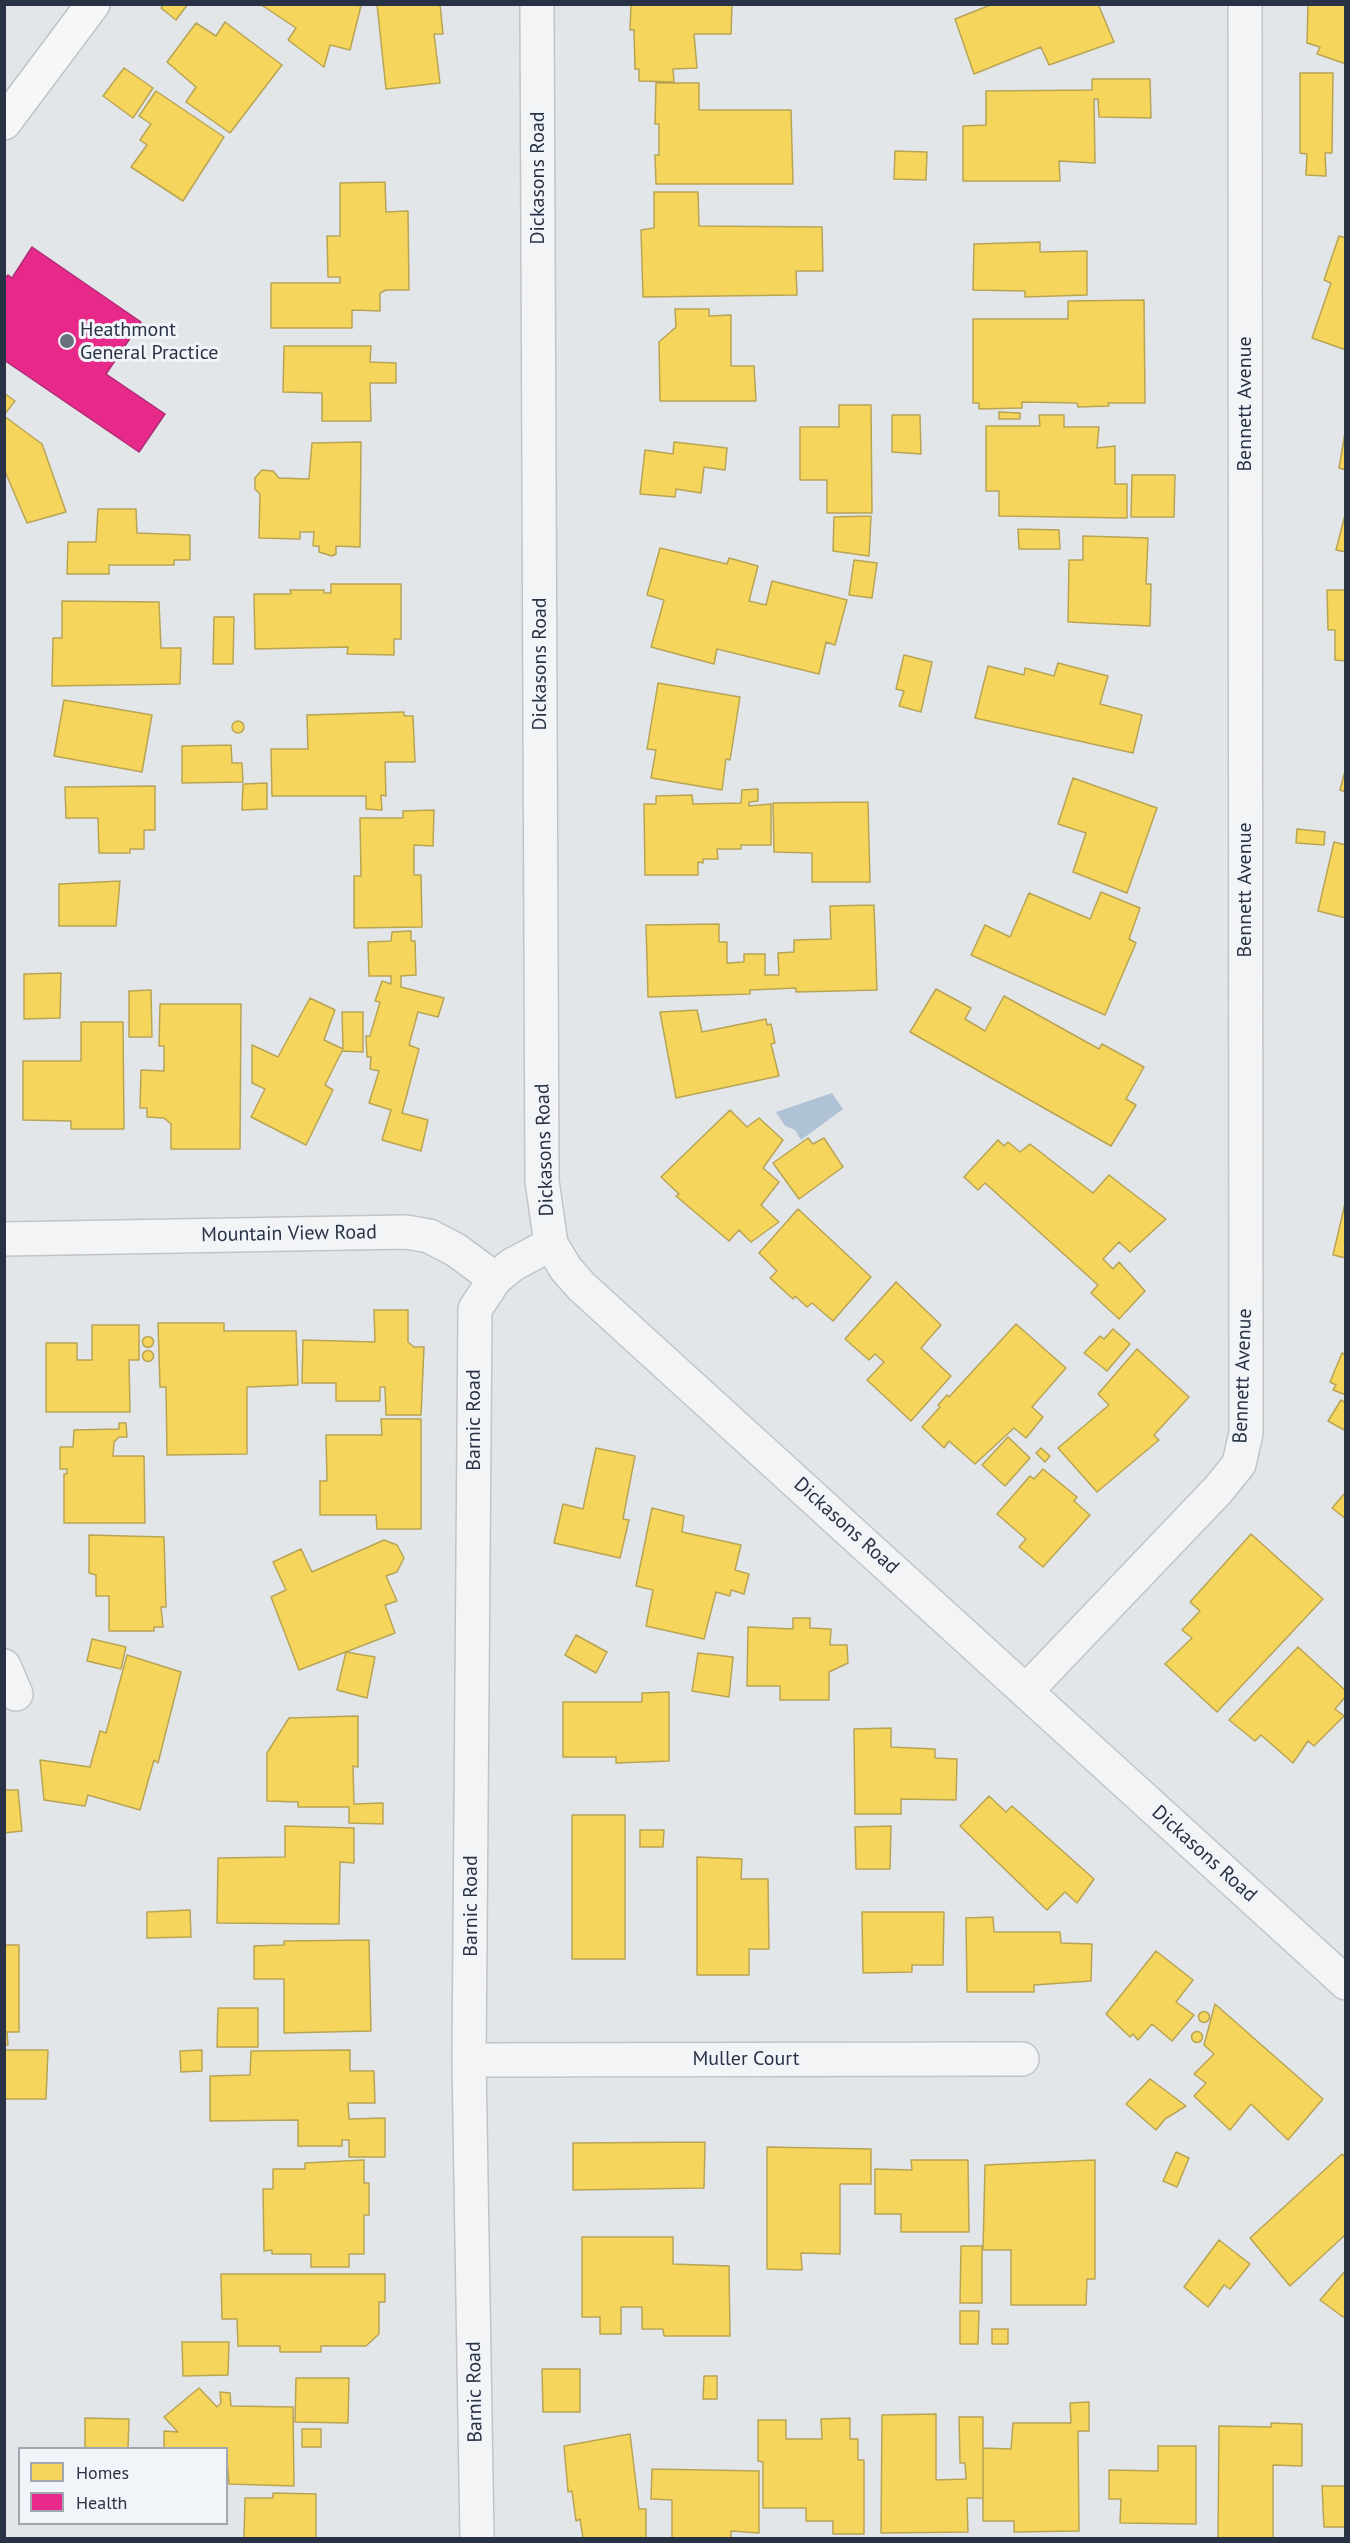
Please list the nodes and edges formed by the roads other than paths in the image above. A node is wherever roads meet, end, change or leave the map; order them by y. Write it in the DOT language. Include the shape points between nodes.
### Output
graph roads {
  1 [pos="93,4"];
  2 [pos="537,4"];
  3 [pos="1245,4"];
  4 [pos="4,123"];
  5 [pos="4,1239"];
  6 [pos="551,1244"];
  7 [pos="495,1279"];
  8 [pos="1026,1691"];
  9 [pos="1346,1983"];
  10 [pos="1022,2059"];
  11 [pos="470,2060"];
  12 [pos="477,2538"];
  1 -- 4 [label="main road"];
  2 -- 6 [label="street, Dickasons Road" via="542,1169"];
  3 -- 8 [label="street, Bennett Avenue" via="1246,1433 1239,1464 1218,1490"];
  5 -- 7 [label="street, Mountain View Road" via="406,1232 429,1236 456,1250"];
  6 -- 7 [label="street"];
  6 -- 8 [label="street, Dickasons Road" via="582,1287"];
  7 -- 11 [label="street, Barnic Road" via="475,1309"];
  8 -- 9 [label="street, Dickasons Road"];
  10 -- 11 [label="street, Muller Court"];
  11 -- 12 [label="street, Barnic Road"];
}
